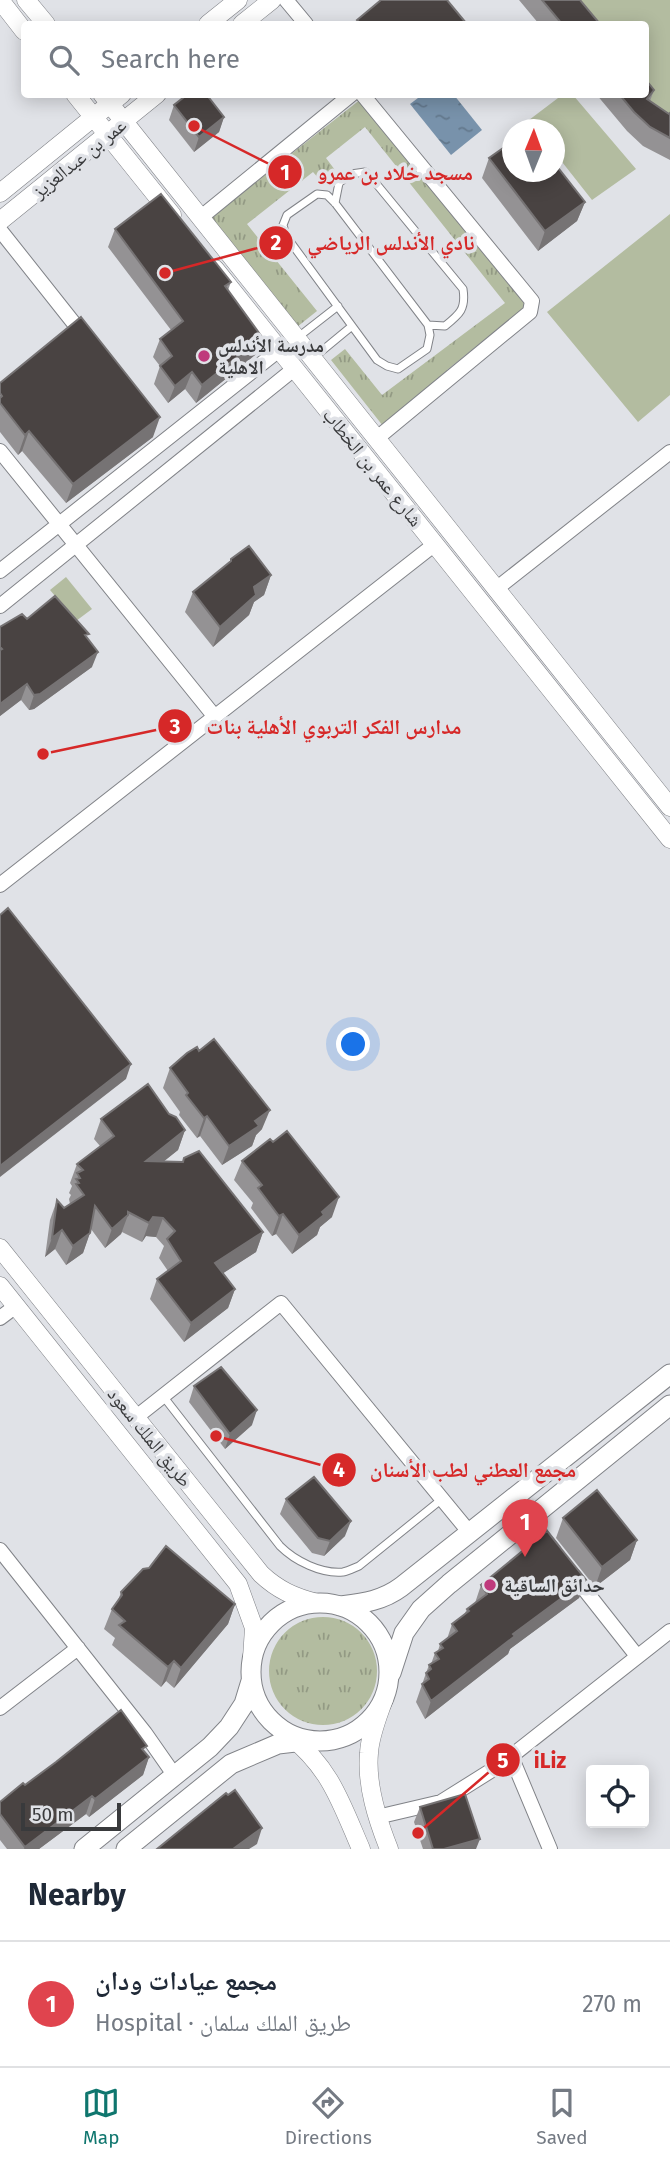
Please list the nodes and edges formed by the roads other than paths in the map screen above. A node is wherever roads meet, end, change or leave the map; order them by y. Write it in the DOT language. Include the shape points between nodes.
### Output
graph roads {
  1 [pos="0,0"];
  2 [pos="26,0"];
  3 [pos="239,0"];
  4 [pos="272,0"];
  5 [pos="286,0"];
  6 [pos="44,21"];
  7 [pos="212,21"];
  8 [pos="246,21"];
  9 [pos="304,21"];
  10 [pos="21,27"];
  11 [pos="78,98"];
  12 [pos="111,98"];
  13 [pos="152,98"];
  14 [pos="347,98"];
  15 [pos="365,98"];
  16 [pos="94,118"];
  17 [pos="124,122"];
  18 [pos="108,135"];
  19 [pos="0,192"];
  20 [pos="335,203"];
  21 [pos="200,218"];
  22 [pos="0,221"];
  23 [pos="0,230"];
  24 [pos="185,232"];
  25 [pos="202,253"];
  26 [pos="338,306"];
  27 [pos="428,325"];
  28 [pos="352,326"];
  29 [pos="296,339"];
  30 [pos="92,345"];
  31 [pos="279,350"];
  32 [pos="312,359"];
  33 [pos="294,369"];
  34 [pos="376,439"];
  35 [pos="0,451"];
  36 [pos="670,452"];
  37 [pos="59,525"];
  38 [pos="435,544"];
  39 [pos="76,545"];
  40 [pos="0,571"];
  41 [pos="496,589"];
  42 [pos="0,606"];
  43 [pos="215,717"];
  44 [pos="670,807"];
  45 [pos="670,839"];
  46 [pos="0,886"];
  47 [pos="0,1248"];
  48 [pos="0,1286"];
  49 [pos="16,1306"];
  50 [pos="0,1318"];
  51 [pos="670,1374"];
  52 [pos="163,1396"];
  53 [pos="670,1405"];
  54 [pos="135,1418"];
  55 [pos="442,1499"];
  56 [pos="529,1519"];
  57 [pos="470,1533"];
  58 [pos="0,1550"];
  59 [pos="317,1603"];
  60 [pos="340,1606"];
  61 [pos="670,1630"];
  62 [pos="78,1648"];
  63 [pos="637,1656"];
  64 [pos="252,1658"];
  65 [pos="390,1677"];
  66 [pos="251,1680"];
  67 [pos="384,1699"];
  68 [pos="0,1708"];
  69 [pos="298,1739"];
  70 [pos="511,1756"];
  71 [pos="174,1776"];
  72 [pos="377,1817"];
  73 [pos="84,1849"];
  74 [pos="126,1849"];
  75 [pos="361,1849"];
  76 [pos="390,1849"];
  77 [pos="550,1849"];
  1 -- 10 [label="street"];
  2 -- 6 [label="street"];
  3 -- 7 [label="street"];
  4 -- 8 [label="street"];
  5 -- 9 [label="street"];
  11 -- 16 [label="street"];
  12 -- 16 [label="street, عمر بن عبدالعزيز"];
  12 -- 17 [label="street, شارع عمر بن الخطاب"];
  13 -- 17 [label="street, عمر بن عبدالعزيز"];
  14 -- 21 [label="street"];
  15 -- 34 [label="street" via="533,306"];
  16 -- 18 [label="street"];
  16 -- 19 [label="street, عمر بن عبدالعزيز"];
  17 -- 18 [label="street, عمر بن عبدالعزيز"];
  17 -- 21 [label="street, شارع عمر بن الخطاب"];
  18 -- 22 [label="street, عمر بن عبدالعزيز"];
  18 -- 24 [label="street"];
  20 -- 26 [label="lane" via="327,195 317,194 287,215 283,225 286,236"];
  20 -- 27 [label="lane"];
  20 -- 27 [label="lane" via="339,183 351,174 365,172 463,289 465,302 458,315 445,326"];
  21 -- 29 [label="street, شارع عمر بن الخطاب"];
  23 -- 30 [label="street"];
  25 -- 31 [label="street, شارع عمر بن الخطاب"];
  26 -- 28 [label="lane"];
  26 -- 29 [label="lane"];
  27 -- 28 [label="lane" via="427,349 398,369 377,360"];
  28 -- 32 [label="lane"];
  29 -- 32 [label="street, شارع عمر بن الخطاب"];
  31 -- 33 [label="street, شارع عمر بن الخطاب"];
  31 -- 37 [label="street" via="162,434"];
  32 -- 34 [label="street, شارع عمر بن الخطاب"];
  33 -- 38 [label="street, شارع عمر بن الخطاب"];
  33 -- 39 [label="street"];
  34 -- 41 [label="street, شارع عمر بن الخطاب"];
  35 -- 37 [label="street"];
  36 -- 41 [label="street"];
  37 -- 39 [label="street"];
  37 -- 40 [label="street"];
  38 -- 43 [label="street"];
  38 -- 45 [label="street, شارع عمر بن الخطاب"];
  39 -- 42 [label="street"];
  39 -- 43 [label="street"];
  41 -- 44 [label="street, شارع عمر بن الخطاب"];
  43 -- 46 [label="street"];
  47 -- 54 [label="street, طريق الملك سعود"];
  48 -- 49 [label="street, طريق الملك سعود"];
  49 -- 50 [label="street"];
  49 -- 64 [label="street, طريق الملك سعود" via="238,1584 254,1628"];
  51 -- 57 [label="main road"];
  52 -- 54 [label="street"];
  52 -- 55 [label="lane" via="280,1546 318,1569 342,1572 359,1566"];
  52 -- 55 [label="street" via="281,1303"];
  53 -- 56 [label="main road"];
  54 -- 59 [label="street, طريق الملك سعود" via="261,1574 276,1588"];
  55 -- 57 [label="street"];
  56 -- 63 [label="street"];
  56 -- 65 [label="main road" via="421,1609 404,1633"];
  57 -- 60 [label="main road" via="387,1597"];
  58 -- 62 [label="street"];
  59 -- 60 [label="main road"];
  59 -- 64 [label="main road" via="275,1619 260,1637"];
  60 -- 65 [label="main road" via="361,1616 377,1633 387,1654"];
  61 -- 63 [label="street"];
  62 -- 68 [label="street"];
  62 -- 71 [label="street"];
  63 -- 70 [label="street"];
  64 -- 66 [label="main road"];
  65 -- 67 [label="main road"];
  66 -- 69 [label="main road" via="257,1702 270,1721"];
  66 -- 71 [label="main road" via="244,1704 229,1727"];
  67 -- 69 [label="main road" via="372,1719 354,1733 332,1741"];
  67 -- 72 [label="street" via="369,1752"];
  69 -- 74 [label="main road" via="231,1764"];
  69 -- 75 [label="street" via="328,1777"];
  70 -- 72 [label="street" via="441,1802"];
  70 -- 77 [label="street"];
  71 -- 73 [label="main road"];
  72 -- 76 [label="street"];
}
